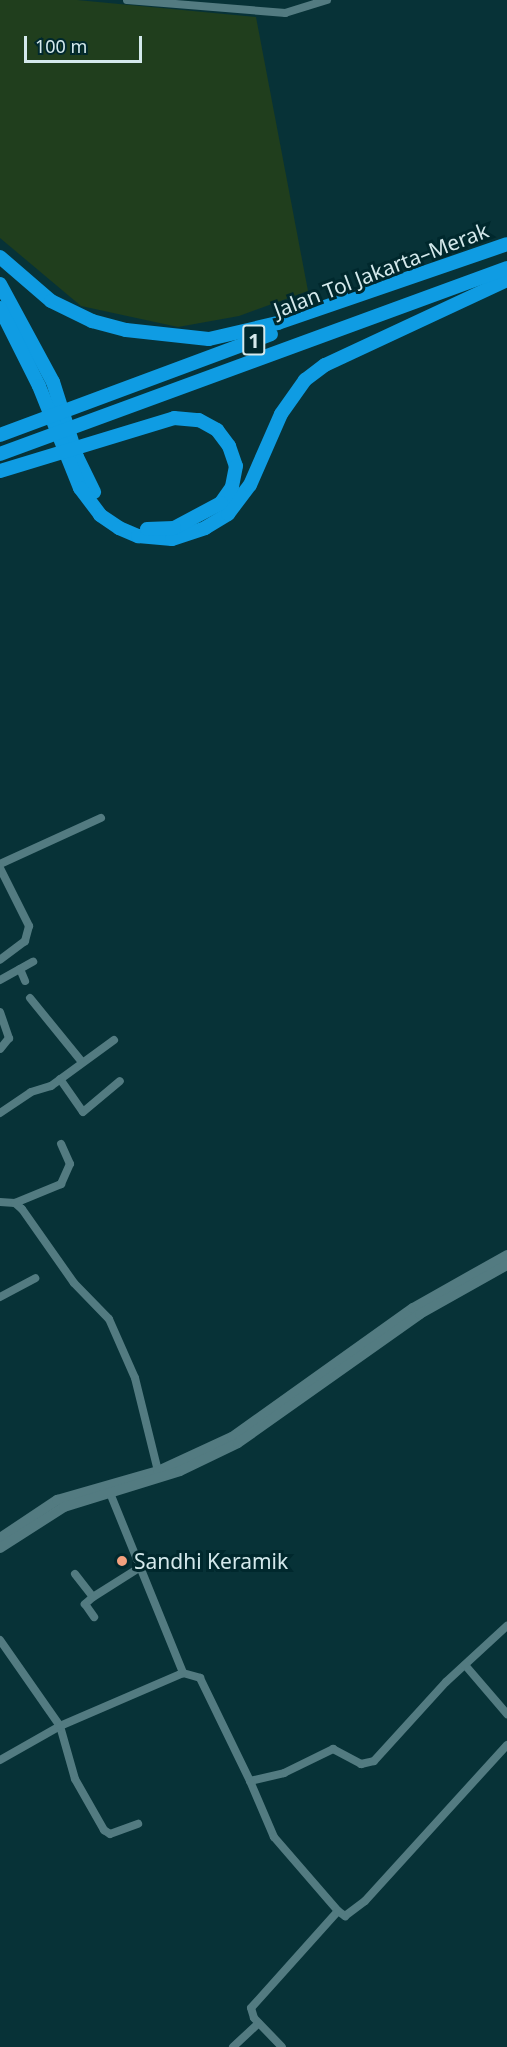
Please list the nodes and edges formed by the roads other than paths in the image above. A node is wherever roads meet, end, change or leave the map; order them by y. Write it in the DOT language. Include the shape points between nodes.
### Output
graph roads {
  1 [pos="127,0"];
  2 [pos="327,0"];
  3 [pos="507,245"];
  4 [pos="0,256"];
  5 [pos="507,268"];
  6 [pos="507,280"];
  7 [pos="0,284"];
  8 [pos="0,308"];
  9 [pos="46,384"];
  10 [pos="0,435"];
  11 [pos="0,454"];
  12 [pos="71,458"];
  13 [pos="0,471"];
  14 [pos="101,818"];
  15 [pos="0,864"];
  16 [pos="0,868"];
  17 [pos="0,960"];
  18 [pos="33,962"];
  19 [pos="20,969"];
  20 [pos="0,980"];
  21 [pos="26,981"];
  22 [pos="30,998"];
  23 [pos="0,1012"];
  24 [pos="114,1040"];
  25 [pos="0,1050"];
  26 [pos="82,1062"];
  27 [pos="60,1079"];
  28 [pos="120,1081"];
  29 [pos="0,1113"];
  30 [pos="61,1144"];
  31 [pos="0,1202"];
  32 [pos="15,1203"];
  33 [pos="507,1255"];
  34 [pos="507,1265"];
  35 [pos="35,1278"];
  36 [pos="0,1298"];
  37 [pos="158,1471"];
  38 [pos="108,1488"];
  39 [pos="38,1517"];
  40 [pos="0,1538"];
  41 [pos="0,1548"];
  42 [pos="139,1568"];
  43 [pos="75,1574"];
  44 [pos="93,1597"];
  45 [pos="94,1617"];
  46 [pos="507,1626"];
  47 [pos="0,1640"];
  48 [pos="465,1665"];
  49 [pos="183,1673"];
  50 [pos="507,1714"];
  51 [pos="60,1726"];
  52 [pos="507,1745"];
  53 [pos="0,1761"];
  54 [pos="250,1781"];
  55 [pos="138,1824"];
  56 [pos="338,1911"];
  57 [pos="259,2022"];
  58 [pos="233,2047"];
  59 [pos="282,2047"];
  1 -- 2 [label="street" via="270,13 297,11"];
  3 -- 4 [label="highway" via="278,323 209,339 126,330 92,321 51,301"];
  3 -- 10 [label="highway, Jalan Tol Jakarta–Merak / 1"];
  5 -- 11 [label="highway, Jalan Tol Jakarta–Merak / 1"];
  6 -- 12 [label="highway" via="325,365 305,380 281,414 250,485 228,514 205,528 172,538 138,536 118,528 100,515 80,488"];
  7 -- 9 [label="highway"];
  8 -- 9 [label="highway"];
  9 -- 12 [label="highway"];
  12 -- 13 [label="highway" via="107,510 142,529 174,528 198,519 221,503 232,487 236,466 230,446 217,430 187,418"];
  14 -- 15 [label="street"];
  16 -- 17 [label="street" via="29,927 25,942"];
  18 -- 19 [label="street"];
  19 -- 20 [label="street"];
  19 -- 21 [label="street"];
  22 -- 26 [label="street"];
  23 -- 25 [label="street" via="9,1038"];
  24 -- 26 [label="street"];
  26 -- 27 [label="street"];
  27 -- 28 [label="street" via="83,1112"];
  27 -- 29 [label="street"];
  30 -- 32 [label="street" via="70,1164 61,1184"];
  31 -- 32 [label="street"];
  32 -- 37 [label="street" via="74,1283 112,1325 135,1378"];
  33 -- 37 [label="street" via="413,1308 232,1437"];
  34 -- 38 [label="street" via="420,1314 238,1443 180,1471"];
  35 -- 36 [label="street"];
  37 -- 38 [label="street"];
  38 -- 39 [label="street"];
  38 -- 42 [label="street"];
  39 -- 40 [label="street"];
  39 -- 41 [label="street"];
  42 -- 44 [label="street"];
  42 -- 49 [label="street"];
  43 -- 44 [label="street"];
  44 -- 45 [label="street" via="85,1604"];
  46 -- 48 [label="street"];
  47 -- 51 [label="street"];
  48 -- 50 [label="street"];
  48 -- 54 [label="street" via="370,1764 361,1764 333,1749 284,1773"];
  49 -- 51 [label="street"];
  49 -- 54 [label="street" via="200,1678"];
  51 -- 53 [label="street"];
  51 -- 55 [label="street" via="75,1779 104,1830 110,1834"];
  52 -- 56 [label="street" via="365,1901 345,1916"];
  54 -- 56 [label="street" via="274,1837"];
  56 -- 57 [label="street" via="254,2004 252,2014"];
  57 -- 58 [label="street"];
  57 -- 59 [label="street"];
}
